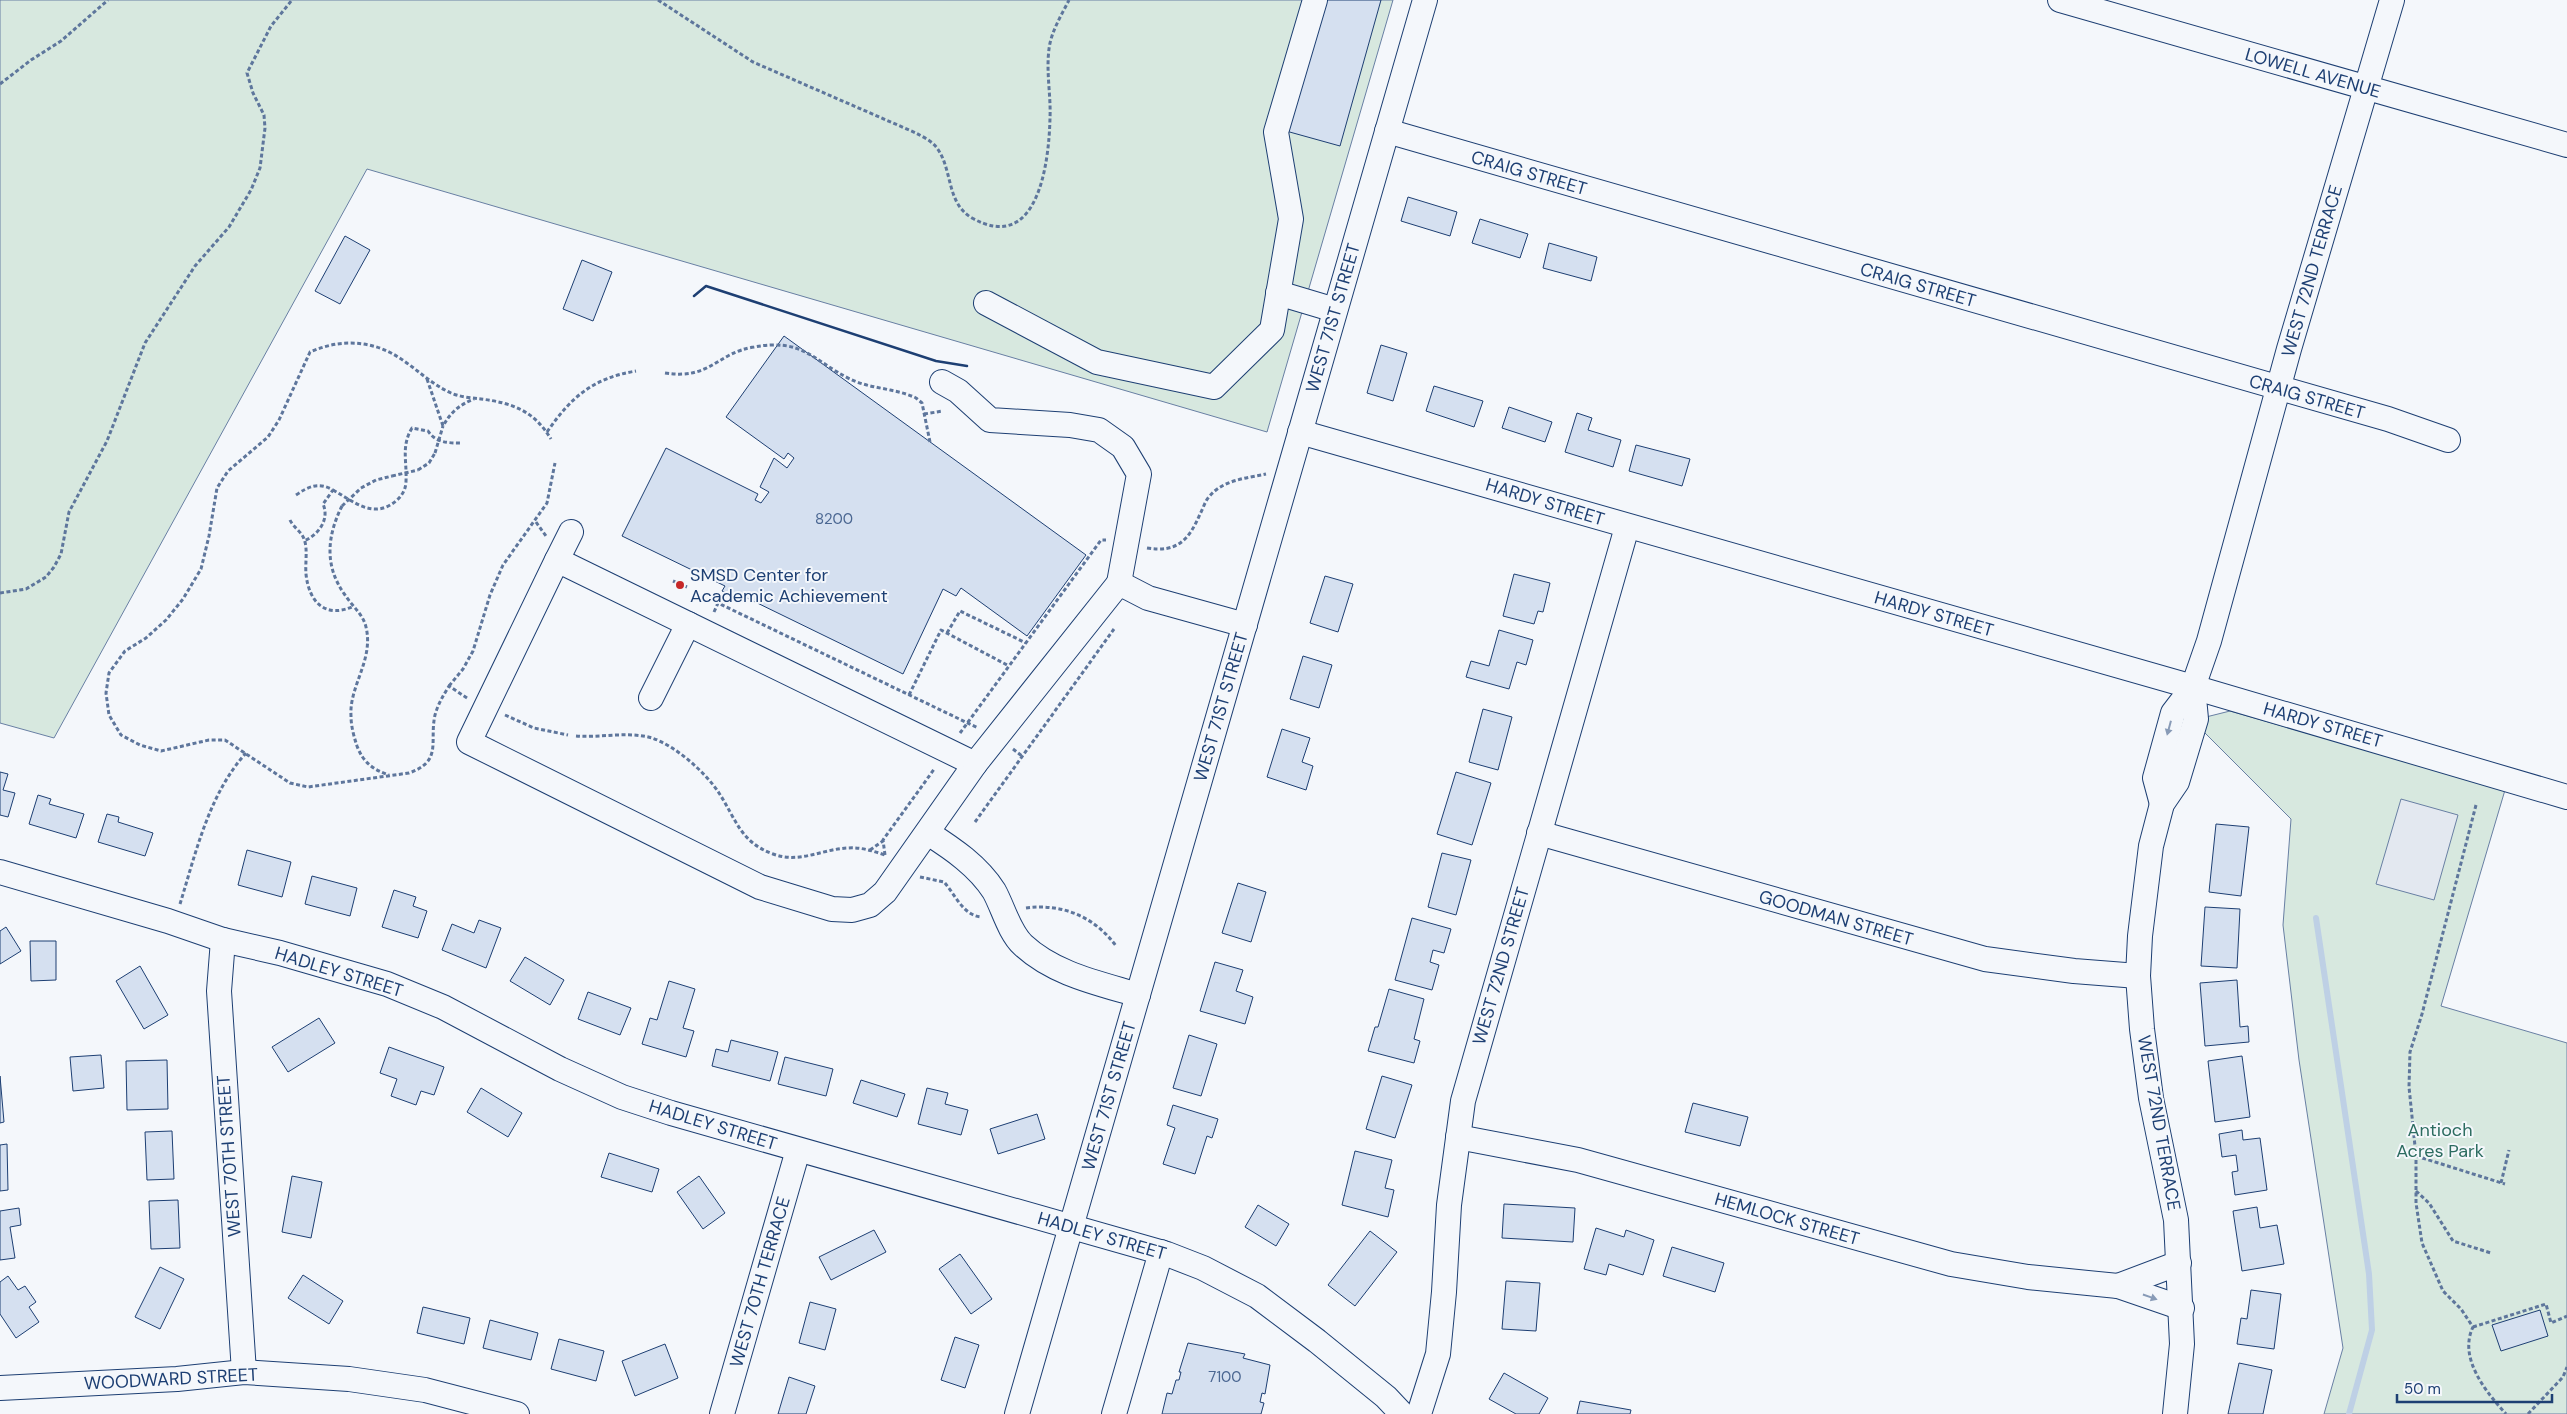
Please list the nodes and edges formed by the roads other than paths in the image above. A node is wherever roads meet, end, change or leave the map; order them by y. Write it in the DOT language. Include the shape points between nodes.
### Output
graph roads {
  1 [pos="1315,0"];
  2 [pos="1425,0"];
  3 [pos="2060,0"];
  4 [pos="2392,0"];
  5 [pos="2366,88"];
  6 [pos="1387,131"];
  7 [pos="2567,145"];
  8 [pos="1278,293"];
  9 [pos="986,303"];
  10 [pos="1335,310"];
  11 [pos="942,382"];
  12 [pos="2279,388"];
  13 [pos="1300,432"];
  14 [pos="2448,440"];
  15 [pos="1626,527"];
  16 [pos="571,532"];
  17 [pos="557,560"];
  18 [pos="1119,583"];
  19 [pos="699,623"];
  20 [pos="1245,625"];
  21 [pos="2193,687"];
  22 [pos="651,698"];
  23 [pos="976,764"];
  24 [pos="2567,797"];
  25 [pos="928,833"];
  26 [pos="1539,834"];
  27 [pos="0,872"];
  28 [pos="223,940"];
  29 [pos="2138,976"];
  30 [pos="1138,995"];
  31 [pos="1458,1138"];
  32 [pos="798,1150"];
  33 [pos="1071,1227"];
  34 [pos="1161,1252"];
  35 [pos="2179,1263"];
  36 [pos="2118,1286"];
  37 [pos="2182,1308"];
  38 [pos="244,1372"];
  39 [pos="0,1388"];
  40 [pos="517,1414"];
  41 [pos="722,1414"];
  42 [pos="1017,1414"];
  43 [pos="1114,1414"];
  44 [pos="1402,1414"];
  45 [pos="1419,1414"];
  46 [pos="2175,1414"];
  1 -- 8 [label="street" via="1276,132 1291,219"];
  2 -- 6 [label="street, WEST 71ST STREET"];
  3 -- 5 [label="street, LOWELL AVENUE"];
  4 -- 5 [label="street, WEST 72ND TERRACE"];
  5 -- 7 [label="street, LOWELL AVENUE"];
  5 -- 12 [label="street, WEST 72ND TERRACE"];
  6 -- 10 [label="street, WEST 71ST STREET"];
  6 -- 12 [label="street, CRAIG STREET"];
  8 -- 9 [label="street" via="1272,330 1214,387 1097,362"];
  8 -- 10 [label="street"];
  10 -- 13 [label="street, WEST 71ST STREET"];
  11 -- 18 [label="street" via="958,391 990,420 1099,430 1124,447 1139,474"];
  12 -- 14 [label="street, CRAIG STREET"];
  12 -- 21 [label="street, WEST 72ND TERRACE"];
  13 -- 15 [label="street, HARDY STREET"];
  13 -- 20 [label="street, WEST 71ST STREET"];
  15 -- 21 [label="street, HARDY STREET"];
  15 -- 26 [label="street, WEST 72ND STREET"];
  16 -- 17 [label="street"];
  17 -- 19 [label="street"];
  17 -- 25 [label="street" via="469,742 760,887 832,909 852,910 870,905 885,892"];
  18 -- 20 [label="street" via="1148,598"];
  18 -- 23 [label="street"];
  19 -- 22 [label="street"];
  19 -- 23 [label="street"];
  20 -- 30 [label="street, WEST 71ST STREET"];
  21 -- 24 [label="street, HARDY STREET"];
  21 -- 29 [label="street, WEST 72ND TERRACE" via="2196,719 2177,782 2162,804 2152,846"];
  23 -- 25 [label="street"];
  25 -- 30 [label="street" via="977,870 993,891 1021,943 1041,959 1068,973"];
  26 -- 29 [label="street, GOODMAN STREET" via="1985,958 2074,971"];
  26 -- 31 [label="street, WEST 72ND STREET" via="1463,1101"];
  27 -- 28 [label="street, HADLEY STREET"];
  28 -- 32 [label="street, HADLEY STREET" via="387,984 443,1007 560,1069 622,1097"];
  28 -- 38 [label="street, WEST 70TH STREET" via="219,991"];
  29 -- 35 [label="street, WEST 72ND TERRACE" via="2151,1098 2176,1220"];
  30 -- 33 [label="street, WEST 71ST STREET"];
  31 -- 36 [label="street, HEMLOCK STREET" via="1578,1160 1951,1264 2028,1277"];
  31 -- 45 [label="street, WEST 72ND STREET" via="1449,1205 1438,1354"];
  32 -- 33 [label="street, HADLEY STREET"];
  32 -- 41 [label="street, WEST 70TH TERRACE"];
  33 -- 34 [label="street, HADLEY STREET"];
  33 -- 42 [label="street, WEST 71ST STREET"];
  34 -- 43 [label="street"];
  34 -- 44 [label="street, HADLEY STREET" via="1203,1268 1257,1296 1386,1397"];
  35 -- 36 [label="street, HEMLOCK STREET"];
  35 -- 37 [label="street, WEST 72ND TERRACE"];
  36 -- 37 [label="street, HEMLOCK STREET, one-way"];
  37 -- 46 [label="street, WEST 72ND TERRACE"];
  38 -- 39 [label="street, WOODWARD STREET" via="177,1379"];
  38 -- 40 [label="street, WOODWARD STREET" via="349,1379 425,1390"];
}
